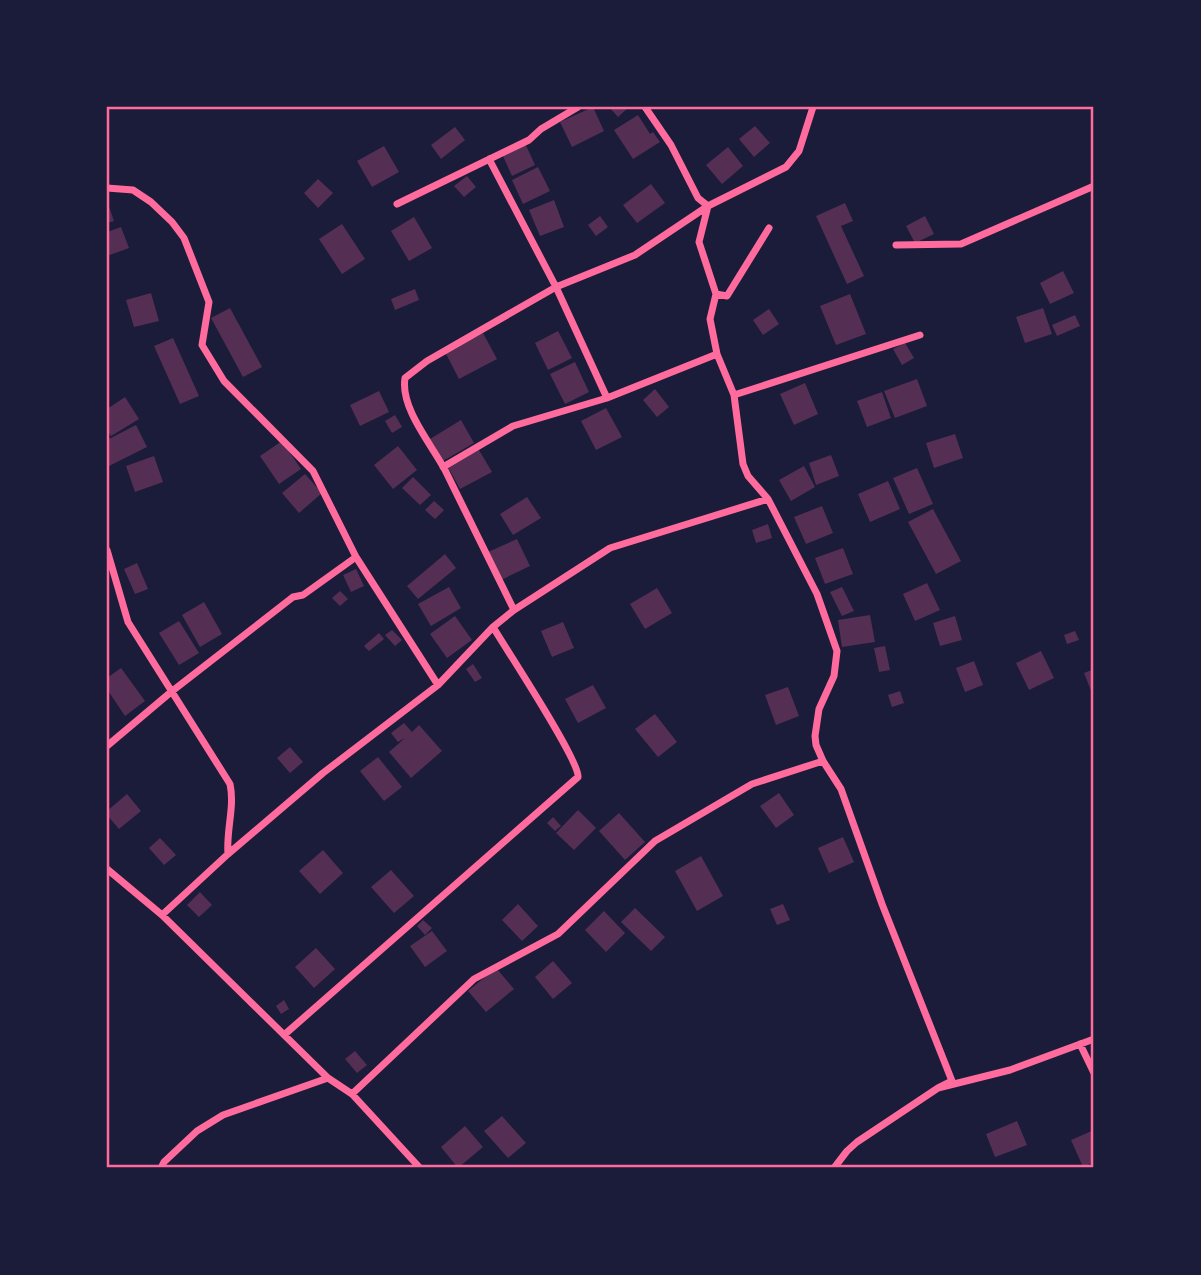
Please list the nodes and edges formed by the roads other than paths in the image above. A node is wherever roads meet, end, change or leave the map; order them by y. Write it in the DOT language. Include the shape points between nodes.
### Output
graph roads {
  1 [pos="578,107"];
  2 [pos="645,107"];
  3 [pos="813,107"];
  4 [pos="489,159"];
  5 [pos="1094,186"];
  6 [pos="107,188"];
  7 [pos="397,204"];
  8 [pos="708,206"];
  9 [pos="769,228"];
  10 [pos="896,245"];
  11 [pos="556,286"];
  12 [pos="716,294"];
  13 [pos="920,335"];
  14 [pos="717,354"];
  15 [pos="734,395"];
  16 [pos="607,398"];
  17 [pos="443,467"];
  18 [pos="768,499"];
  19 [pos="107,550"];
  20 [pos="356,557"];
  21 [pos="514,610"];
  22 [pos="493,627"];
  23 [pos="438,685"];
  24 [pos="171,692"];
  25 [pos="107,747"];
  26 [pos="823,761"];
  27 [pos="228,854"];
  28 [pos="107,869"];
  29 [pos="162,915"];
  30 [pos="284,1035"];
  31 [pos="1094,1039"];
  32 [pos="1080,1044"];
  33 [pos="1094,1073"];
  34 [pos="328,1078"];
  35 [pos="938,1088"];
  36 [pos="352,1094"];
  37 [pos="161,1168"];
  38 [pos="420,1168"];
  39 [pos="834,1168"];
  1 -- 4 [label="street" via="529,140"];
  2 -- 8 [label="street" via="698,198"];
  3 -- 8 [label="street" via="799,151 786,167"];
  4 -- 7 [label="street"];
  4 -- 11 [label="street"];
  5 -- 10 [label="street" via="961,244"];
  6 -- 20 [label="street" via="133,190 151,202 184,238 209,302 202,345 224,381 313,471"];
  8 -- 11 [label="street" via="635,255"];
  8 -- 12 [label="street" via="699,242"];
  9 -- 12 [label="street" via="727,296"];
  11 -- 16 [label="street"];
  11 -- 17 [label="street" via="405,378 422,434"];
  12 -- 14 [label="street" via="710,319"];
  13 -- 15 [label="street"];
  14 -- 15 [label="street"];
  14 -- 16 [label="street"];
  15 -- 18 [label="street" via="743,464"];
  16 -- 17 [label="street" via="513,426"];
  17 -- 21 [label="street"];
  18 -- 21 [label="street" via="610,548"];
  18 -- 26 [label="street" via="817,594 837,651 837,667 819,709 815,736"];
  19 -- 24 [label="street" via="128,622"];
  20 -- 23 [label="street"];
  20 -- 24 [label="street" via="303,595 293,597"];
  21 -- 22 [label="street"];
  22 -- 23 [label="street"];
  22 -- 30 [label="street" via="568,750 578,777"];
  23 -- 27 [label="street" via="323,773"];
  24 -- 25 [label="street"];
  24 -- 27 [label="street" via="230,783 234,799"];
  26 -- 35 [label="street" via="841,789 949,1072 952,1081"];
  26 -- 36 [label="street" via="752,784 655,841 558,934 474,979"];
  27 -- 29 [label="street"];
  28 -- 29 [label="street"];
  29 -- 30 [label="street"];
  30 -- 34 [label="street"];
  31 -- 32 [label="street"];
  32 -- 33 [label="street"];
  32 -- 35 [label="street" via="1010,1070"];
  34 -- 36 [label="street"];
  34 -- 37 [label="street" via="223,1115 197,1131"];
  35 -- 39 [label="street" via="858,1142"];
  36 -- 38 [label="street"];
}
